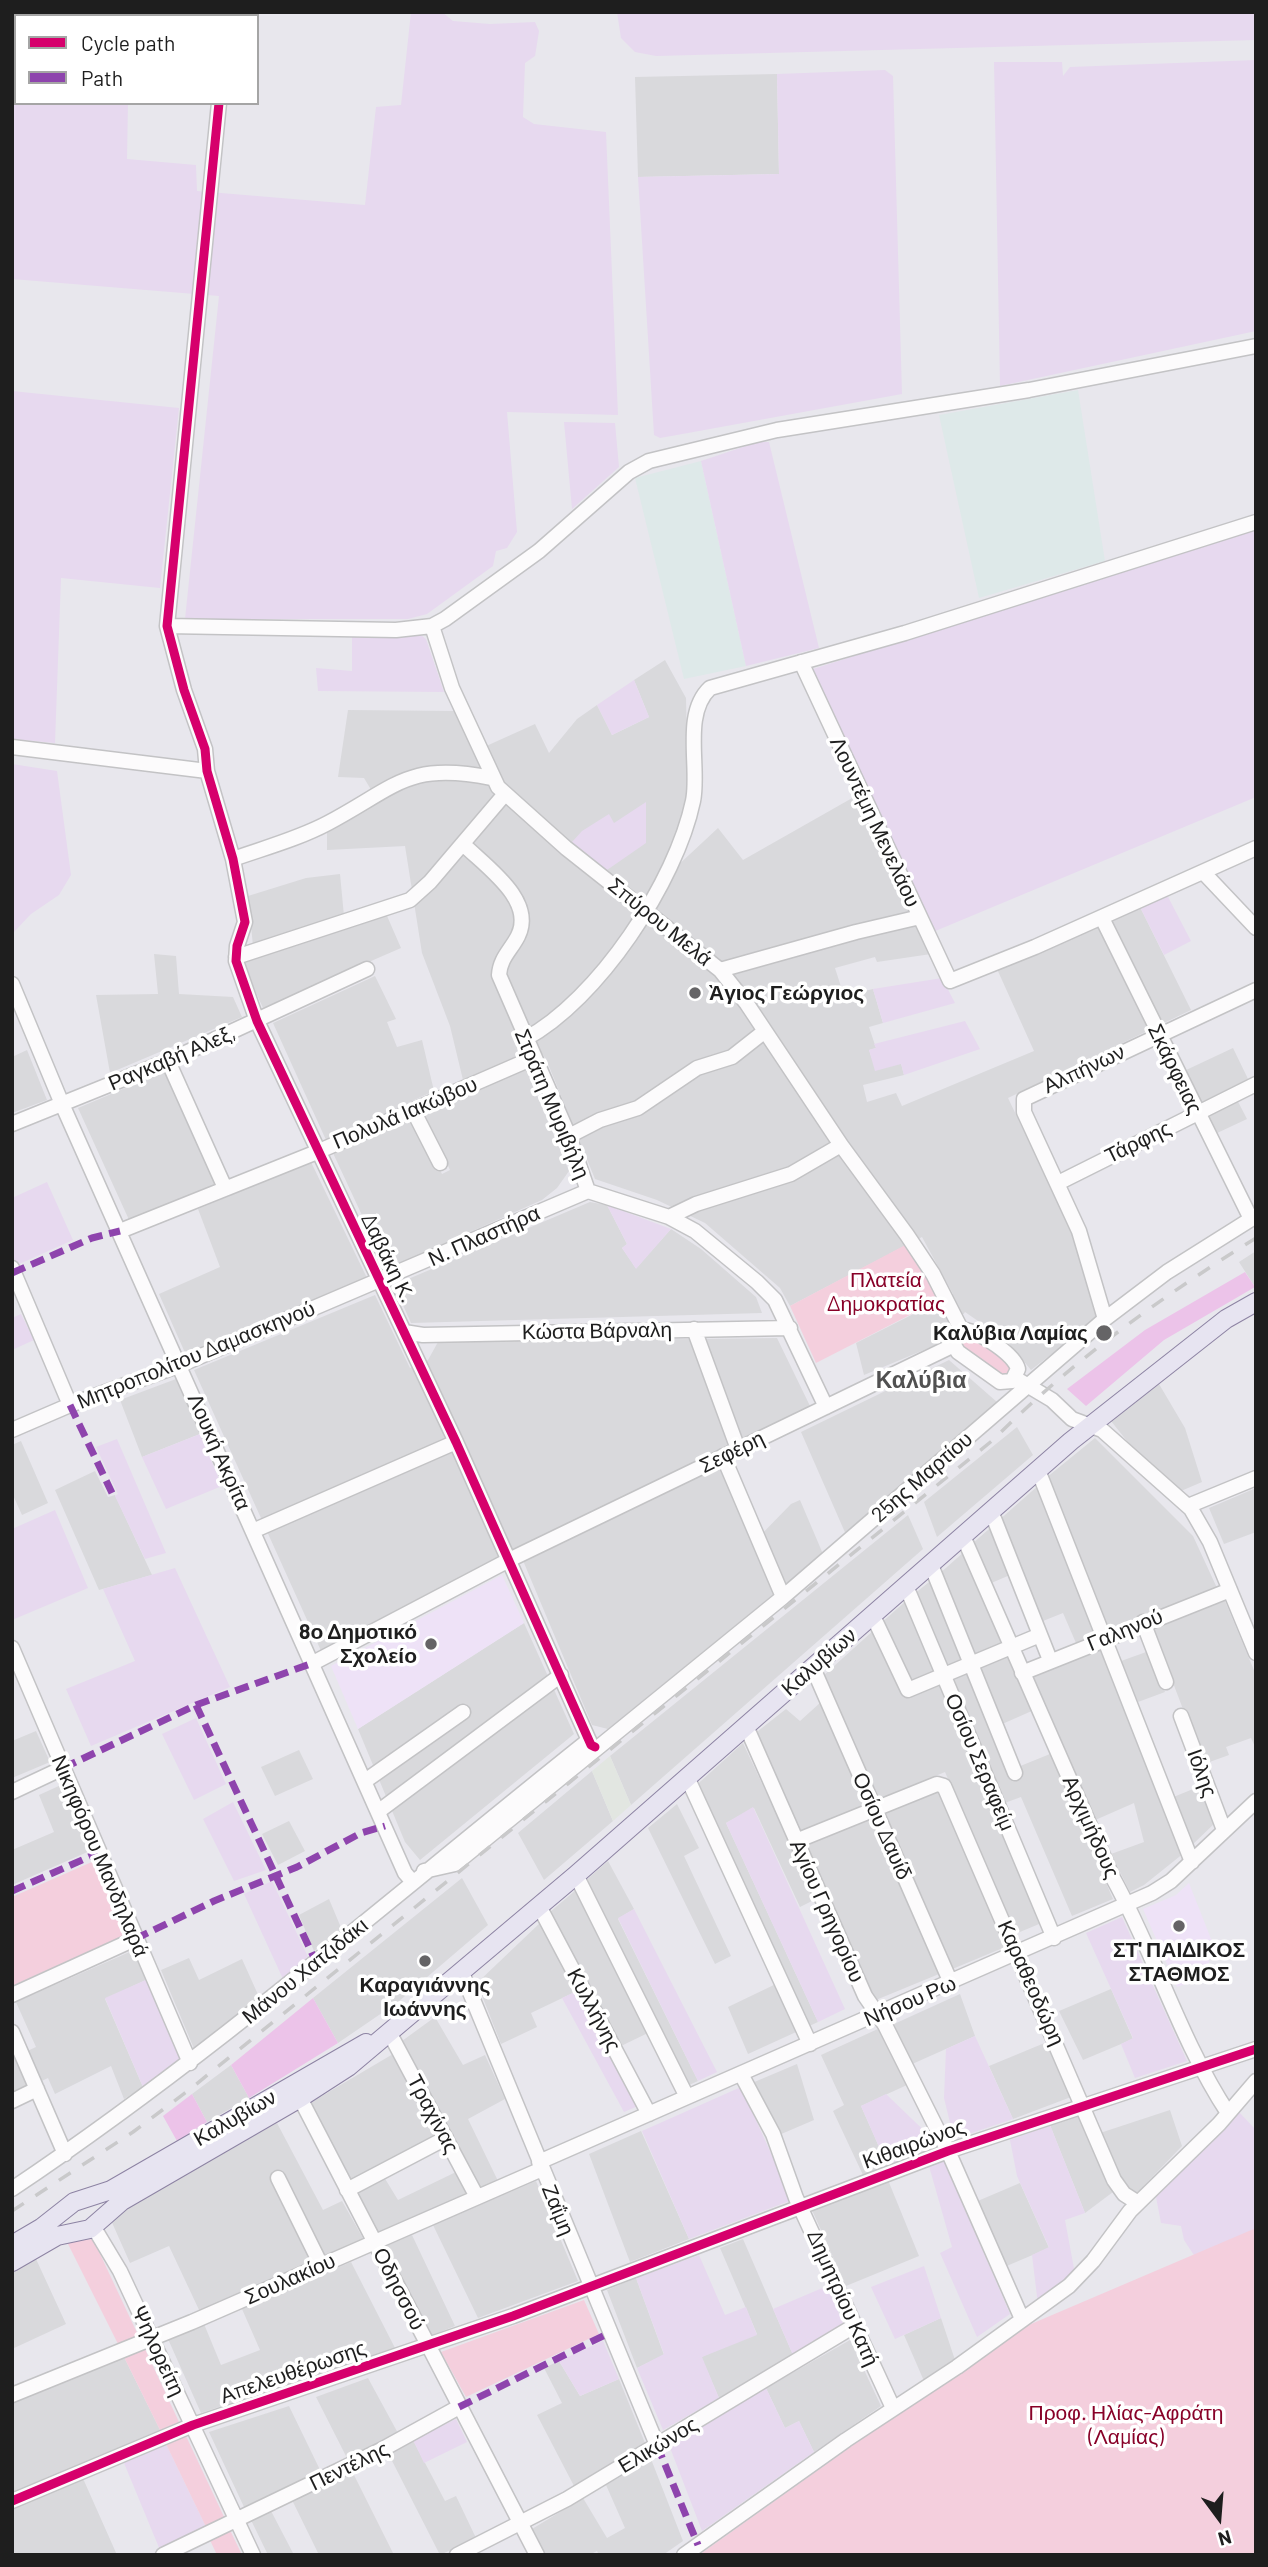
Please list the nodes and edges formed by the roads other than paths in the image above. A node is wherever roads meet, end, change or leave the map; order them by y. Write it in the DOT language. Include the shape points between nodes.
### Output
graph roads {
  1 [pos="219,105"];
  2 [pos="1256,346"];
  3 [pos="1256,522"];
  4 [pos="167,626"];
  5 [pos="432,626"];
  6 [pos="801,663"];
  7 [pos="12,747"];
  8 [pos="207,771"];
  9 [pos="491,778"];
  10 [pos="504,795"];
  11 [pos="463,844"];
  12 [pos="1256,848"];
  13 [pos="233,859"];
  14 [pos="1203,872"];
  15 [pos="645,909"];
  16 [pos="920,917"];
  17 [pos="1102,918"];
  18 [pos="1256,928"];
  19 [pos="236,957"];
  20 [pos="367,969"];
  21 [pos="720,970"];
  22 [pos="12,984"];
  23 [pos="1256,990"];
  24 [pos="257,1021"];
  25 [pos="765,1031"];
  26 [pos="1158,1034"];
  27 [pos="525,1039"];
  28 [pos="533,1058"];
  29 [pos="168,1060"];
  30 [pos="1256,1084"];
  31 [pos="62,1104"];
  32 [pos="413,1110"];
  33 [pos="1197,1114"];
  34 [pos="12,1124"];
  35 [pos="569,1136"];
  36 [pos="841,1145"];
  37 [pos="317,1152"];
  38 [pos="440,1163"];
  39 [pos="1058,1183"];
  40 [pos="225,1188"];
  41 [pos="588,1191"];
  42 [pos="668,1217"];
  43 [pos="1253,1217"];
  44 [pos="120,1231"];
  45 [pos="12,1268"];
  46 [pos="380,1281"];
  47 [pos="1256,1302"];
  48 [pos="1105,1320"];
  49 [pos="790,1328"];
  50 [pos="694,1329"];
  51 [pos="962,1331"];
  52 [pos="404,1332"];
  53 [pos="954,1345"];
  54 [pos="180,1366"];
  55 [pos="1022,1381"];
  56 [pos="70,1405"];
  57 [pos="826,1407"];
  58 [pos="1091,1425"];
  59 [pos="12,1430"];
  60 [pos="456,1442"];
  61 [pos="738,1449"];
  62 [pos="723,1456"];
  63 [pos="1038,1470"];
  64 [pos="1256,1478"];
  65 [pos="1188,1506"];
  66 [pos="991,1511"];
  67 [pos="254,1530"];
  68 [pos="963,1535"];
  69 [pos="509,1560"];
  70 [pos="931,1565"];
  71 [pos="906,1586"];
  72 [pos="1230,1590"];
  73 [pos="783,1597"];
  74 [pos="873,1616"];
  75 [pos="1143,1622"];
  76 [pos="1040,1635"];
  77 [pos="1104,1638"];
  78 [pos="1010,1646"];
  79 [pos="12,1648"];
  80 [pos="1256,1653"];
  81 [pos="1050,1660"];
  82 [pos="313,1662"];
  83 [pos="971,1663"];
  84 [pos="813,1668"];
  85 [pos="1022,1673"];
  86 [pos="561,1675"];
  87 [pos="944,1675"];
  88 [pos="1166,1682"];
  89 [pos="463,1712"];
  90 [pos="1181,1716"];
  91 [pos="746,1726"];
  92 [pos="592,1744"];
  93 [pos="62,1768"];
  94 [pos="1015,1773"];
  95 [pos="687,1777"];
  96 [pos="365,1781"];
  97 [pos="12,1792"];
  98 [pos="1256,1801"];
  99 [pos="874,1807"];
  100 [pos="379,1811"];
  101 [pos="1224,1830"];
  102 [pos="796,1841"];
  103 [pos="1192,1862"];
  104 [pos="576,1875"];
  105 [pos="412,1881"];
  106 [pos="1127,1904"];
  107 [pos="540,1906"];
  108 [pos="1054,1938"];
  109 [pos="135,1939"];
  110 [pos="1018,1954"];
  111 [pos="462,1973"];
  112 [pos="951,1983"];
  113 [pos="12,1995"];
  114 [pos="877,2015"];
  115 [pos="12,2032"];
  116 [pos="389,2032"];
  117 [pos="810,2044"];
  118 [pos="1256,2049"];
  119 [pos="190,2063"];
  120 [pos="1200,2067"];
  121 [pos="741,2074"];
  122 [pos="1256,2081"];
  123 [pos="37,2089"];
  124 [pos="687,2097"];
  125 [pos="300,2098"];
  126 [pos="12,2101"];
  127 [pos="1082,2105"];
  128 [pos="1228,2113"];
  129 [pos="649,2114"];
  130 [pos="446,2138"];
  131 [pos="948,2151"];
  132 [pos="65,2154"];
  133 [pos="540,2165"];
  134 [pos="278,2178"];
  135 [pos="12,2189"];
  136 [pos="347,2190"];
  137 [pos="477,2197"];
  138 [pos="75,2203"];
  139 [pos="1138,2203"];
  140 [pos="799,2205"];
  141 [pos="89,2226"];
  142 [pos="374,2242"];
  143 [pos="12,2245"];
  144 [pos="12,2262"];
  145 [pos="321,2265"];
  146 [pos="590,2287"];
  147 [pos="1022,2319"];
  148 [pos="854,2326"];
  149 [pos="153,2338"];
  150 [pos="427,2345"];
  151 [pos="12,2395"];
  152 [pos="459,2407"];
  153 [pos="893,2408"];
  154 [pos="193,2425"];
  155 [pos="657,2445"];
  156 [pos="12,2501"];
  157 [pos="236,2520"];
  158 [pos="521,2524"];
  159 [pos="163,2555"];
  160 [pos="253,2555"];
  161 [pos="457,2555"];
  162 [pos="537,2555"];
  163 [pos="684,2555"];
  1 -- 4 [label="street"];
  2 -- 5 [label="street" via="1029,390 777,430 649,461 629,472 539,551"];
  3 -- 6 [label="street"];
  4 -- 5 [label="street" via="396,630"];
  4 -- 8 [label="street" via="205,750"];
  5 -- 9 [label="street, Σπύρου Μελά" via="452,688"];
  6 -- 15 [label="street" via="721,683 706,692 695,727 694,797 672,866"];
  6 -- 16 [label="street, Λουντέμη Μενελάου"];
  7 -- 8 [label="street"];
  8 -- 13 [label="street"];
  9 -- 10 [label="street, Σπύρου Μελά"];
  9 -- 13 [label="street" via="434,771 411,777 328,823"];
  10 -- 11 [label="street"];
  10 -- 15 [label="street, Σπύρου Μελά"];
  11 -- 19 [label="street" via="410,900"];
  11 -- 27 [label="street, Στράτη Μυριβήλη" via="519,903 522,923 499,975"];
  12 -- 14 [label="street"];
  13 -- 19 [label="street" via="245,922"];
  14 -- 17 [label="street"];
  14 -- 18 [label="street"];
  15 -- 21 [label="street, Σπύρου Μελά"];
  15 -- 27 [label="street" via="578,1000 552,1024"];
  16 -- 17 [label="street, Λουντέμη Μενελάου" via="950,981"];
  16 -- 21 [label="street"];
  17 -- 26 [label="street, Σκάρφειας"];
  19 -- 24 [label="street, Δαβάκη Κ."];
  20 -- 24 [label="street, Ραγκαβή Αλεξ,"];
  21 -- 25 [label="street, Σπύρου Μελά"];
  22 -- 31 [label="street, Λουκή Ακρίτα"];
  23 -- 26 [label="street, Αλπήνων"];
  24 -- 29 [label="street, Ραγκαβή Αλεξ,"];
  24 -- 37 [label="street, Δαβάκη Κ."];
  25 -- 35 [label="street" via="732,1056 697,1068 638,1108"];
  25 -- 36 [label="street, Σπύρου Μελά"];
  26 -- 33 [label="street, Σκάρφειας"];
  26 -- 39 [label="street, Αλπήνων" via="1027,1096 1024,1112"];
  27 -- 28 [label="street, Στράτη Μυριβήλη"];
  28 -- 32 [label="street, Πολυλά Ιακώβου"];
  28 -- 35 [label="street, Στράτη Μυριβήλη"];
  29 -- 31 [label="street, Ραγκαβή Αλεξ,"];
  29 -- 40 [label="street"];
  30 -- 33 [label="street, Τάρφης"];
  31 -- 34 [label="street, Ραγκαβή Αλεξ,"];
  31 -- 44 [label="street, Λουκή Ακρίτα"];
  32 -- 37 [label="street, Πολυλά Ιακώβου"];
  32 -- 38 [label="street"];
  33 -- 39 [label="street, Τάρφης"];
  33 -- 43 [label="street, Σκάρφειας"];
  35 -- 41 [label="street, Στράτη Μυριβήλη"];
  36 -- 42 [label="street" via="791,1174"];
  36 -- 51 [label="street, Σπύρου Μελά" via="908,1235"];
  37 -- 40 [label="street, Πολυλά Ιακώβου"];
  37 -- 46 [label="street, Δαβάκη Κ."];
  39 -- 48 [label="street" via="1079,1231"];
  40 -- 44 [label="street, Πολυλά Ιακώβου"];
  41 -- 42 [label="street, Στράτη Μυριβήλη"];
  41 -- 46 [label="street, Ν. Πλαστήρα"];
  42 -- 49 [label="street, Στράτη Μυριβήλη" via="716,1247 767,1291"];
  43 -- 48 [label="street, 25ης Μαρτίου" via="1167,1272"];
  44 -- 54 [label="street, Λουκή Ακρίτα"];
  45 -- 56 [label="street"];
  46 -- 52 [label="street, Δαβάκη Κ."];
  46 -- 54 [label="street, Μητροπολίτου Δαμασκηνού"];
  47 -- 58 [label="main road, Καλυβίων" via="1226,1319"];
  48 -- 55 [label="street, 25ης Μαρτίου"];
  49 -- 50 [label="street, Κώστα Βάρναλη"];
  49 -- 57 [label="street, Στράτη Μυριβήλη"];
  50 -- 52 [label="street, Κώστα Βάρναλη"];
  50 -- 61 [label="street"];
  51 -- 53 [label="street"];
  51 -- 55 [label="street" via="974,1332 1015,1361"];
  52 -- 60 [label="street, Δαβάκη Κ."];
  53 -- 55 [label="street" via="1000,1382"];
  53 -- 57 [label="street, Σεφέρη"];
  54 -- 56 [label="street, Μητροπολίτου Δαμασκηνού"];
  54 -- 67 [label="street, Λουκή Ακρίτα"];
  55 -- 58 [label="street" via="1072,1419"];
  55 -- 73 [label="street, 25ης Μαρτίου"];
  56 -- 59 [label="street, Μητροπολίτου Δαμασκηνού"];
  57 -- 61 [label="street, Σεφέρη"];
  58 -- 63 [label="main road, Καλυβίων"];
  58 -- 65 [label="street"];
  60 -- 67 [label="street"];
  60 -- 69 [label="street, Δαβάκη Κ."];
  61 -- 62 [label="street, Σεφέρη"];
  62 -- 69 [label="street, Σεφέρη"];
  62 -- 73 [label="street"];
  63 -- 66 [label="main road, Καλυβίων"];
  63 -- 77 [label="street"];
  64 -- 65 [label="street"];
  65 -- 72 [label="street" via="1210,1542"];
  66 -- 68 [label="main road, Καλυβίων"];
  66 -- 76 [label="street"];
  67 -- 82 [label="street, Λουκή Ακρίτα"];
  68 -- 70 [label="main road, Καλυβίων"];
  68 -- 78 [label="street, Αρχιμήδους"];
  69 -- 82 [label="street, Σεφέρη"];
  69 -- 86 [label="street, Δαβάκη Κ."];
  70 -- 71 [label="main road, Καλυβίων"];
  70 -- 83 [label="street"];
  71 -- 74 [label="main road, Καλυβίων"];
  71 -- 87 [label="street, Οσίου Σεραφείμ"];
  72 -- 75 [label="street, Γαληνού"];
  72 -- 80 [label="street"];
  73 -- 92 [label="street, 25ης Μαρτίου"];
  74 -- 84 [label="main road, Καλυβίων"];
  74 -- 87 [label="street" via="906,1689"];
  75 -- 77 [label="street, Γαληνού"];
  75 -- 88 [label="street"];
  76 -- 78 [label="street"];
  76 -- 81 [label="street"];
  77 -- 81 [label="street, Γαληνού"];
  77 -- 103 [label="street"];
  78 -- 83 [label="street"];
  78 -- 85 [label="street, Αρχιμήδους"];
  79 -- 93 [label="street, Νικηφόρου Μανδηλαρά"];
  81 -- 85 [label="street, Γαληνού"];
  82 -- 96 [label="street, Λουκή Ακρίτα"];
  83 -- 87 [label="street"];
  83 -- 94 [label="street"];
  84 -- 91 [label="main road, Καλυβίων"];
  84 -- 99 [label="street, Οσίου Δαυίδ"];
  85 -- 106 [label="street, Αρχιμήδους"];
  86 -- 92 [label="street, Δαβάκη Κ."];
  86 -- 100 [label="street"];
  87 -- 108 [label="street, Οσίου Σεραφείμ"];
  89 -- 96 [label="street"];
  90 -- 101 [label="street, Ιόλης"];
  91 -- 95 [label="main road, Καλυβίων"];
  91 -- 102 [label="street, Αγίου Γρηγορίου"];
  92 -- 105 [label="street, Μάνου Χατζιδάκι"];
  93 -- 97 [label="street"];
  93 -- 109 [label="street, Νικηφόρου Μανδηλαρά"];
  95 -- 104 [label="main road, Καλυβίων"];
  95 -- 117 [label="street"];
  96 -- 100 [label="street, Λουκή Ακρίτα"];
  98 -- 101 [label="street, Νήσου Ρω"];
  99 -- 102 [label="street"];
  99 -- 110 [label="street, Καραθεοδώρη" via="937,1784 944,1786"];
  99 -- 112 [label="street, Οσίου Δαυίδ"];
  100 -- 105 [label="street, Λουκή Ακρίτα"];
  101 -- 103 [label="street, Νήσου Ρω"];
  102 -- 114 [label="street, Αγίου Γρηγορίου"];
  103 -- 106 [label="street, Νήσου Ρω" via="1163,1887"];
  104 -- 107 [label="main road, Καλυβίων"];
  104 -- 124 [label="street"];
  105 -- 119 [label="street, Μάνου Χατζιδάκι"];
  106 -- 108 [label="street, Νήσου Ρω"];
  106 -- 120 [label="street, Αρχιμήδους"];
  107 -- 111 [label="main road, Καλυβίων"];
  107 -- 129 [label="street, Κυλλήνης"];
  108 -- 110 [label="street, Νήσου Ρω"];
  109 -- 113 [label="street"];
  109 -- 119 [label="street, Νικηφόρου Μανδηλαρά"];
  110 -- 112 [label="street, Νήσου Ρω"];
  110 -- 127 [label="street, Καραθεοδώρη"];
  111 -- 116 [label="main road, Καλυβίων"];
  111 -- 133 [label="street, Ζαΐμη"];
  112 -- 114 [label="street, Νήσου Ρω"];
  114 -- 117 [label="street, Νήσου Ρω"];
  114 -- 131 [label="street, Αγίου Γρηγορίου"];
  115 -- 123 [label="street"];
  116 -- 125 [label="main road, Καλυβίων" via="348,2067"];
  116 -- 130 [label="street, Τραχίνας"];
  116 -- 138 [label="main road, Καλυβίων" via="332,2060 111,2190"];
  117 -- 121 [label="street, Νήσου Ρω"];
  118 -- 120 [label="street, Κιθαιρώνος"];
  119 -- 132 [label="street, Μάνου Χατζιδάκι"];
  120 -- 127 [label="street, Κιθαιρώνος"];
  120 -- 128 [label="street, Αρχιμήδους"];
  121 -- 124 [label="street, Νήσου Ρω"];
  121 -- 140 [label="street, Δημητρίου Κατή" via="773,2134"];
  122 -- 128 [label="street"];
  123 -- 126 [label="street"];
  123 -- 132 [label="street"];
  124 -- 129 [label="street, Νήσου Ρω"];
  125 -- 136 [label="street, Οδησσού"];
  125 -- 141 [label="main road, Καλυβίων" via="122,2201"];
  127 -- 131 [label="street, Κιθαιρώνος"];
  127 -- 139 [label="street, Καραθεοδώρη" via="1119,2188"];
  128 -- 139 [label="street"];
  129 -- 133 [label="street, Νήσου Ρω"];
  130 -- 136 [label="street"];
  130 -- 137 [label="street, Τραχίνας"];
  131 -- 140 [label="street, Κιθαιρώνος"];
  131 -- 147 [label="street, Αγίου Γρηγορίου"];
  132 -- 135 [label="street, Μάνου Χατζιδάκι"];
  133 -- 137 [label="street, Σουλακίου"];
  133 -- 146 [label="street, Ζαΐμη"];
  134 -- 145 [label="street"];
  136 -- 142 [label="street, Οδησσού"];
  137 -- 142 [label="street, Σουλακίου"];
  138 -- 141 [label="main road" via="68,2221"];
  138 -- 141 [label="main road" via="95,2207 97,2215"];
  138 -- 143 [label="main road, Καλυβίων"];
  139 -- 147 [label="street" via="1083,2272"];
  140 -- 146 [label="street, Κιθαιρώνος"];
  140 -- 148 [label="street, Δημητρίου Κατή"];
  141 -- 144 [label="main road, Καλυβίων" via="57,2236"];
  141 -- 149 [label="street, Ψηλορείτη" via="107,2246"];
  142 -- 145 [label="street, Σουλακίου"];
  142 -- 150 [label="street, Οδησσού"];
  145 -- 149 [label="street, Σουλακίου"];
  146 -- 150 [label="street, Απελευθέρωσης"];
  146 -- 155 [label="street, Ζαΐμη"];
  147 -- 153 [label="street"];
  148 -- 153 [label="street, Δημητρίου Κατή"];
  148 -- 155 [label="street, Ελικώνος"];
  149 -- 151 [label="street, Σουλακίου"];
  149 -- 154 [label="street, Ψηλορείτη"];
  150 -- 152 [label="street, Οδησσού"];
  150 -- 154 [label="street, Απελευθέρωσης"];
  152 -- 157 [label="street, Πεντέλης"];
  152 -- 158 [label="street, Οδησσού"];
  153 -- 163 [label="street"];
  154 -- 156 [label="street, Απελευθέρωσης"];
  154 -- 157 [label="street, Ψηλορείτη"];
  155 -- 158 [label="street, Ελικώνος"];
  157 -- 159 [label="street, Πεντέλης"];
  157 -- 160 [label="street, Ψηλορείτη"];
  158 -- 161 [label="street, Ελικώνος"];
  158 -- 162 [label="street, Οδησσού"];
}
